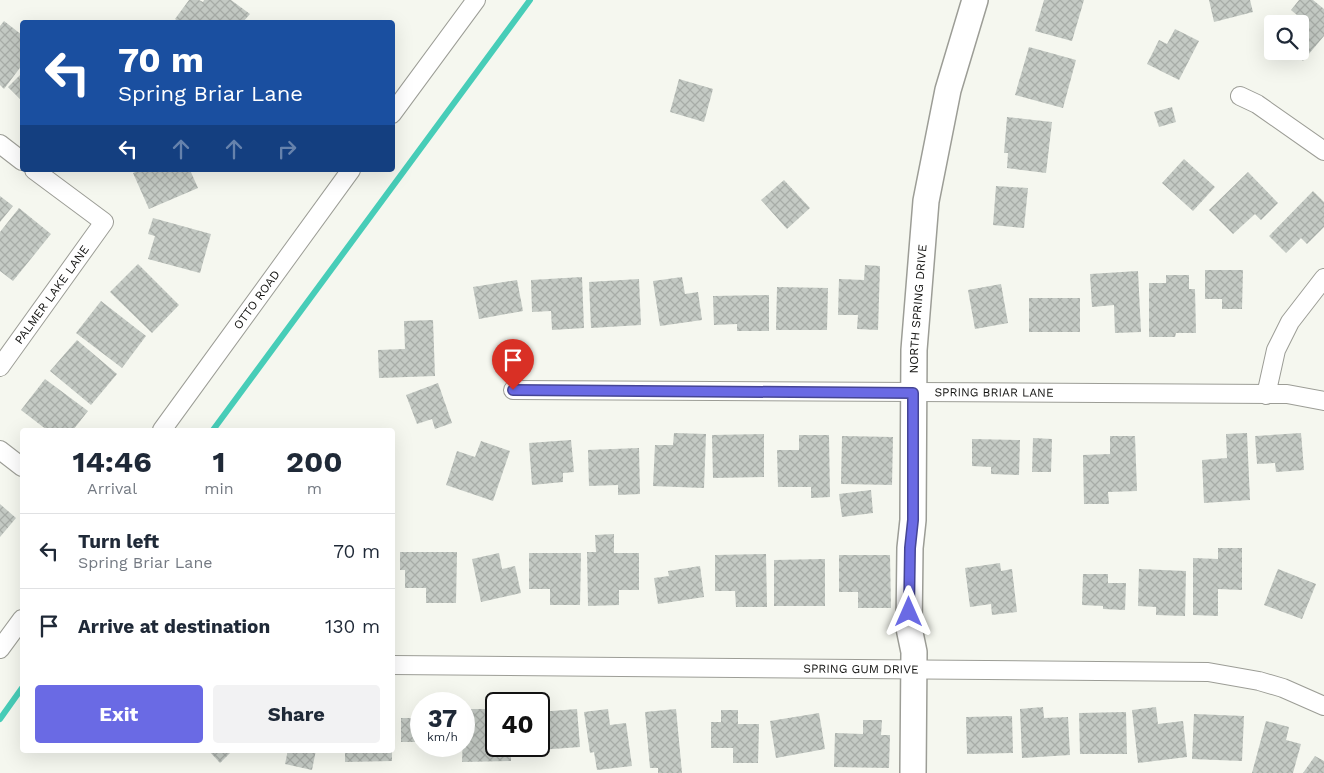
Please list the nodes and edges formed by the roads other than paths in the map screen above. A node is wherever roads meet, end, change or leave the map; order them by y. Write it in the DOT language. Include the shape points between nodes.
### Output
graph roads {
  1 [pos="476,0"];
  2 [pos="975,0"];
  3 [pos="1240,96"];
  4 [pos="395,110"];
  5 [pos="0,144"];
  6 [pos="1324,151"];
  7 [pos="20,159"];
  8 [pos="37,172"];
  9 [pos="350,172"];
  10 [pos="1324,278"];
  11 [pos="0,367"];
  12 [pos="513,390"];
  13 [pos="913,393"];
  14 [pos="1266,395"];
  15 [pos="1324,401"];
  16 [pos="163,428"];
  17 [pos="0,450"];
  18 [pos="20,465"];
  19 [pos="20,622"];
  20 [pos="0,649"];
  21 [pos="395,665"];
  22 [pos="914,670"];
  23 [pos="1324,706"];
  24 [pos="913,773"];
  1 -- 4 [label="street"];
  2 -- 13 [label="street, NORTH SPRING DRIVE" via="948,90 926,201"];
  3 -- 6 [label="street" via="1257,104"];
  5 -- 7 [label="street"];
  8 -- 11 [label="street, PALMER LAKE LANE" via="104,222"];
  9 -- 16 [label="street, OTTO ROAD"];
  10 -- 14 [label="street" via="1290,322 1276,350"];
  12 -- 13 [label="street, SPRING BRIAR LANE"];
  13 -- 14 [label="street, SPRING BRIAR LANE"];
  13 -- 22 [label="street, NORTH SPRING DRIVE" via="909,628"];
  14 -- 15 [label="street, SPRING BRIAR LANE" via="1287,394"];
  17 -- 18 [label="street"];
  19 -- 20 [label="street"];
  21 -- 22 [label="street, SPRING GUM DRIVE"];
  22 -- 23 [label="street, SPRING GUM DRIVE" via="1208,672 1267,683"];
  22 -- 24 [label="street, NORTH SPRING DRIVE"];
}
